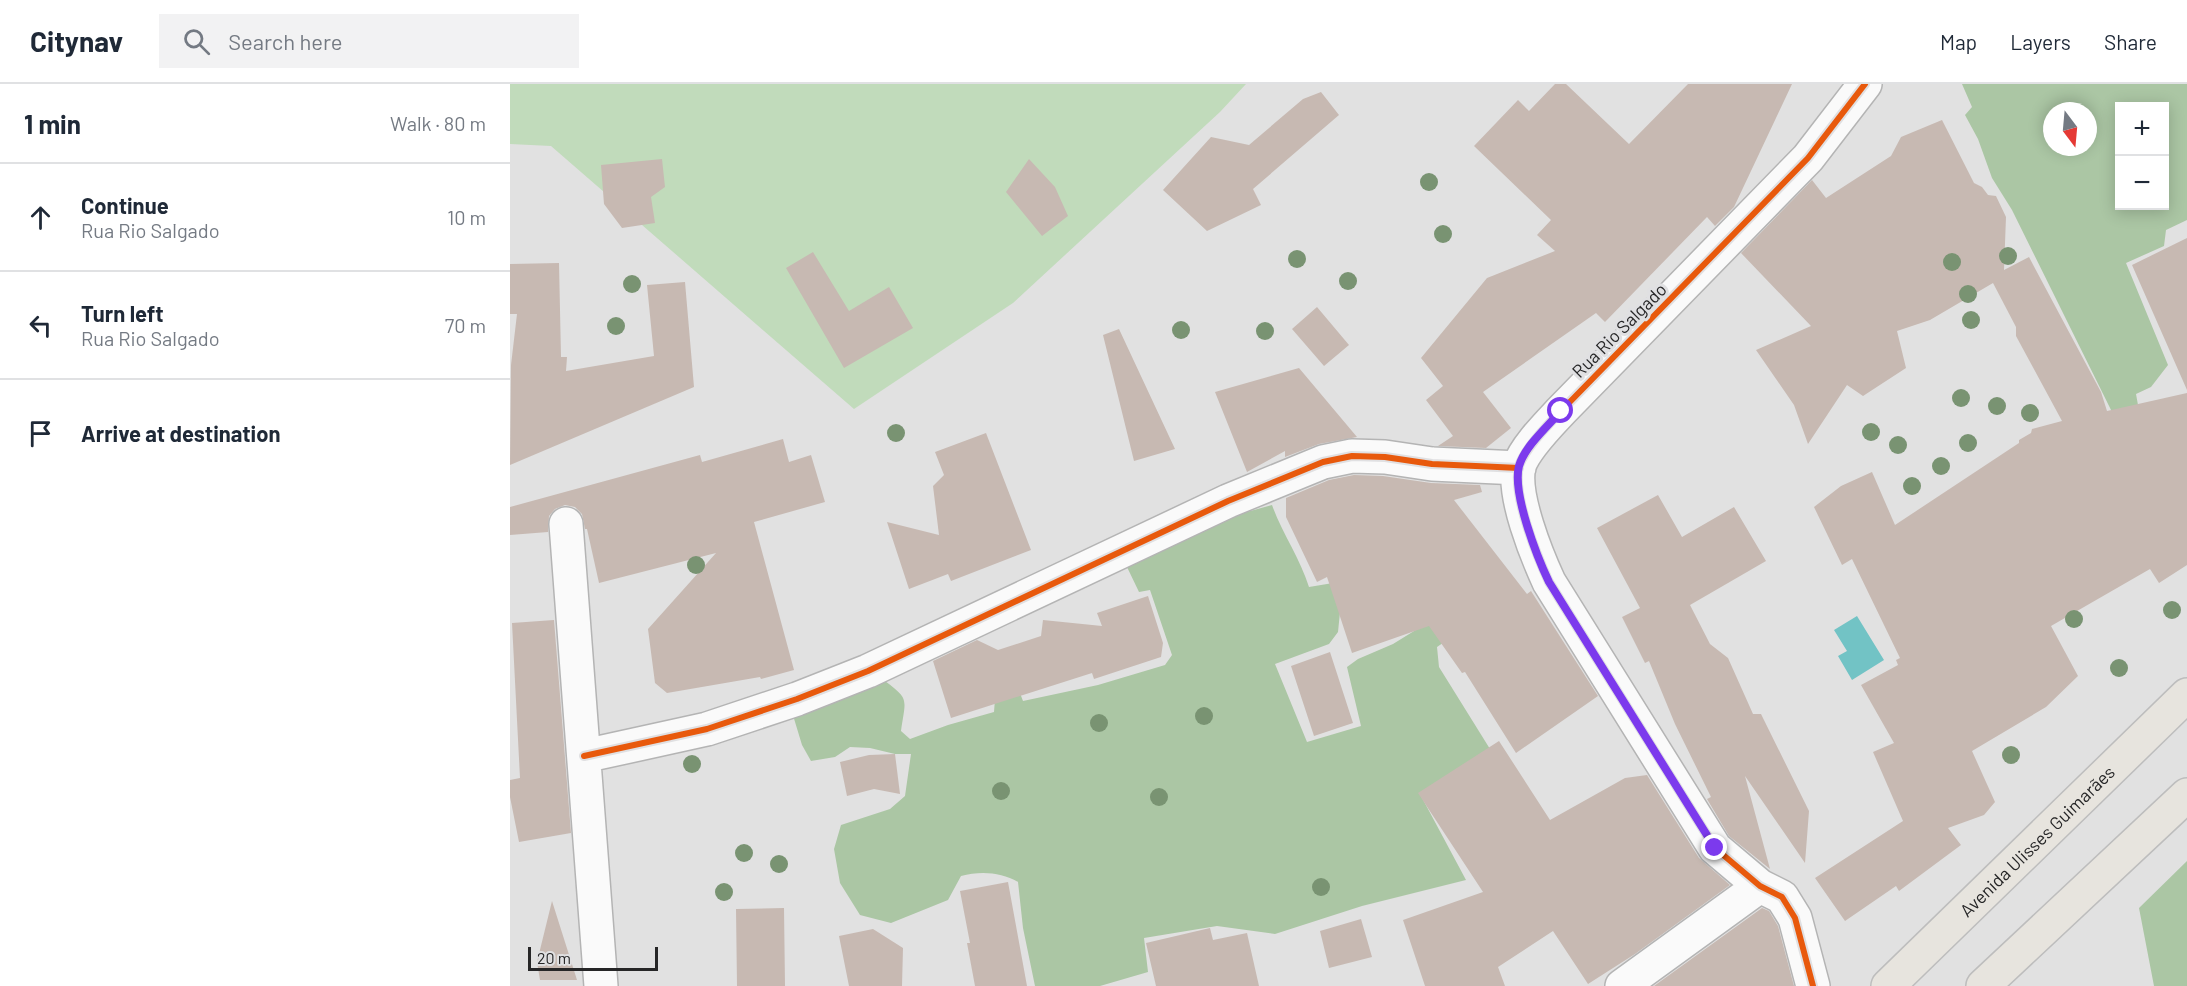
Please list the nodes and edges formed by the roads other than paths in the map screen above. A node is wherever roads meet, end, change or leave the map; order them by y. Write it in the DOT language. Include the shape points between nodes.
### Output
graph roads {
  1 [pos="1865,84"];
  2 [pos="1519,468"];
  3 [pos="566,524"];
  4 [pos="2187,695"];
  5 [pos="584,756"];
  6 [pos="2187,795"];
  7 [pos="1760,885"];
  8 [pos="601,986"];
  9 [pos="1622,986"];
  10 [pos="1813,986"];
  11 [pos="1888,986"];
  12 [pos="1983,986"];
  1 -- 2 [label="street, Rua Rio Salgado" via="1808,158 1561,411 1525,454"];
  2 -- 5 [label="street" via="1352,456 1323,462 1228,501 868,671 707,729"];
  2 -- 7 [label="street" via="1520,498 1549,582 1715,848"];
  3 -- 5 [label="street"];
  4 -- 11 [label="main road, Avenida Ulisses Guimarães"];
  5 -- 8 [label="street"];
  6 -- 12 [label="main road"];
  7 -- 9 [label="street"];
  7 -- 10 [label="street" via="1782,897 1795,918"];
}
